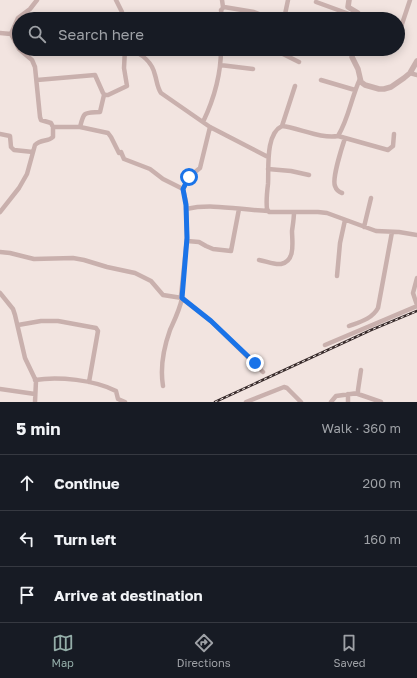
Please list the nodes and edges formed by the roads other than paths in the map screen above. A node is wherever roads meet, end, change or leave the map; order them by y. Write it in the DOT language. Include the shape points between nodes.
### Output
graph roads {
  1 [pos="37,0"];
  2 [pos="116,0"];
  3 [pos="222,0"];
  4 [pos="288,0"];
  5 [pos="349,0"];
  6 [pos="410,0"];
  7 [pos="316,2"];
  8 [pos="223,8"];
  9 [pos="26,12"];
  10 [pos="122,12"];
  11 [pos="221,12"];
  12 [pos="254,12"];
  13 [pos="287,12"];
  14 [pos="342,12"];
  15 [pos="356,12"];
  16 [pos="405,15"];
  17 [pos="0,33"];
  18 [pos="11,34"];
  19 [pos="26,56"];
  20 [pos="125,56"];
  21 [pos="144,56"];
  22 [pos="221,56"];
  23 [pos="287,56"];
  24 [pos="352,56"];
  25 [pos="417,61"];
  26 [pos="300,62"];
  27 [pos="220,65"];
  28 [pos="252,69"];
  29 [pos="410,73"];
  30 [pos="417,75"];
  31 [pos="360,79"];
  32 [pos="37,80"];
  33 [pos="321,80"];
  34 [pos="295,86"];
  35 [pos="354,90"];
  36 [pos="106,95"];
  37 [pos="203,122"];
  38 [pos="282,126"];
  39 [pos="53,127"];
  40 [pos="80,127"];
  41 [pos="210,127"];
  42 [pos="0,134"];
  43 [pos="394,134"];
  44 [pos="338,136"];
  45 [pos="345,138"];
  46 [pos="33,152"];
  47 [pos="268,157"];
  48 [pos="268,169"];
  49 [pos="309,175"];
  50 [pos="183,189"];
  51 [pos="342,194"];
  52 [pos="370,198"];
  53 [pos="186,209"];
  54 [pos="239,209"];
  55 [pos="268,211"];
  56 [pos="0,212"];
  57 [pos="294,212"];
  58 [pos="345,220"];
  59 [pos="364,227"];
  60 [pos="392,232"];
  61 [pos="417,235"];
  62 [pos="187,241"];
  63 [pos="0,252"];
  64 [pos="259,260"];
  65 [pos="337,276"];
  66 [pos="417,278"];
  67 [pos="0,293"];
  68 [pos="182,298"];
  69 [pos="417,306"];
  70 [pos="21,325"];
  71 [pos="349,326"];
  72 [pos="325,345"];
  73 [pos="361,370"];
  74 [pos="263,372"];
  75 [pos="40,379"];
  76 [pos="89,382"];
  77 [pos="163,386"];
  78 [pos="0,388"];
  79 [pos="358,393"];
  80 [pos="35,394"];
  81 [pos="348,394"];
  82 [pos="35,402"];
  83 [pos="126,402"];
  84 [pos="246,402"];
  85 [pos="301,402"];
  86 [pos="331,402"];
  87 [pos="348,402"];
  88 [pos="381,402"];
  1 -- 9 [label="street"];
  2 -- 10 [label="street"];
  3 -- 8 [label="street"];
  4 -- 13 [label="street"];
  5 -- 15 [label="street" via="348,7"];
  6 -- 16 [label="street"];
  7 -- 14 [label="street"];
  8 -- 11 [label="street"];
  8 -- 12 [label="street"];
  17 -- 18 [label="street"];
  19 -- 32 [label="street" via="34,63"];
  20 -- 36 [label="street" via="127,86"];
  21 -- 37 [label="street" via="152,66 158,90"];
  22 -- 27 [label="street"];
  23 -- 26 [label="street"];
  24 -- 31 [label="street"];
  25 -- 29 [label="street"];
  27 -- 28 [label="street"];
  27 -- 37 [label="street" via="214,93"];
  29 -- 30 [label="street"];
  29 -- 31 [label="street" via="384,89 365,85"];
  31 -- 35 [label="street"];
  32 -- 36 [label="street" via="95,75"];
  32 -- 39 [label="street" via="40,118 51,123"];
  33 -- 35 [label="street"];
  34 -- 38 [label="street"];
  35 -- 44 [label="street" via="347,118"];
  36 -- 40 [label="street" via="100,112 86,113"];
  37 -- 41 [label="street"];
  38 -- 44 [label="street"];
  38 -- 47 [label="street" via="275,130"];
  39 -- 40 [label="street"];
  39 -- 46 [label="street" via="53,137 38,142"];
  40 -- 50 [label="street" via="108,133 124,159 150,169"];
  41 -- 47 [label="street"];
  41 -- 50 [label="street" via="200,168 189,177"];
  42 -- 46 [label="street" via="10,136 14,150"];
  43 -- 45 [label="street" via="393,146 388,150"];
  44 -- 45 [label="street"];
  45 -- 51 [label="street" via="334,184"];
  46 -- 56 [label="street" via="28,174"];
  47 -- 48 [label="street"];
  48 -- 49 [label="street"];
  48 -- 55 [label="street"];
  50 -- 53 [label="street"];
  52 -- 59 [label="street"];
  53 -- 54 [label="street" via="220,206"];
  53 -- 62 [label="street"];
  54 -- 55 [label="street"];
  54 -- 62 [label="street" via="231,251"];
  55 -- 57 [label="street"];
  57 -- 58 [label="street" via="318,212"];
  57 -- 64 [label="street" via="292,249 287,261 282,264"];
  58 -- 59 [label="street"];
  58 -- 65 [label="street"];
  59 -- 60 [label="street"];
  60 -- 61 [label="street"];
  60 -- 71 [label="street" via="378,308 368,318"];
  62 -- 68 [label="street"];
  63 -- 68 [label="street" via="34,259 84,260 135,273 151,281 163,295"];
  66 -- 69 [label="street" via="414,293"];
  67 -- 70 [label="street" via="13,309"];
  68 -- 74 [label="street" via="226,334"];
  68 -- 77 [label="street" via="164,348"];
  69 -- 72 [label="street"];
  70 -- 75 [label="street" via="25,358"];
  70 -- 76 [label="street" via="58,321 96,328 98,331"];
  73 -- 79 [label="street"];
  75 -- 76 [label="street"];
  75 -- 80 [label="street"];
  76 -- 83 [label="street" via="114,389 118,399"];
  78 -- 80 [label="street"];
  79 -- 81 [label="street"];
  79 -- 88 [label="street" via="359,396"];
  80 -- 82 [label="street"];
  81 -- 86 [label="street" via="336,396"];
  81 -- 87 [label="street"];
  84 -- 85 [label="street" via="284,387"];
}
